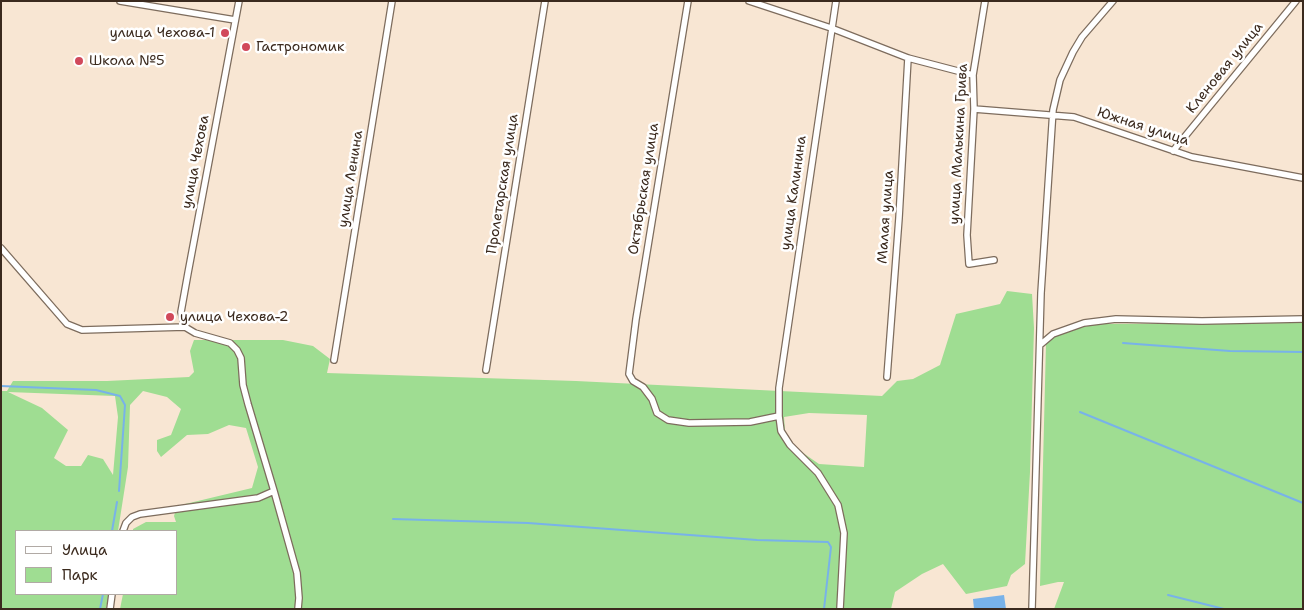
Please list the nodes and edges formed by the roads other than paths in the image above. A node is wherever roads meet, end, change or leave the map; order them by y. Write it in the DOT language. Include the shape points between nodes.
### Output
graph roads {
  1 [pos="120,1"];
  2 [pos="239,1"];
  3 [pos="392,1"];
  4 [pos="545,1"];
  5 [pos="688,1"];
  6 [pos="749,1"];
  7 [pos="836,1"];
  8 [pos="985,1"];
  9 [pos="1112,1"];
  10 [pos="1296,1"];
  11 [pos="235,20"];
  12 [pos="832,28"];
  13 [pos="908,58"];
  14 [pos="973,76"];
  15 [pos="974,109"];
  16 [pos="1052,115"];
  17 [pos="1173,151"];
  18 [pos="1303,178"];
  19 [pos="1,248"];
  20 [pos="994,260"];
  21 [pos="1303,319"];
  22 [pos="184,327"];
  23 [pos="1040,344"];
  24 [pos="334,360"];
  25 [pos="486,370"];
  26 [pos="887,377"];
  27 [pos="779,416"];
  28 [pos="274,491"];
  29 [pos="124,530"];
  30 [pos="112,595"];
  31 [pos="110,609"];
  32 [pos="298,609"];
  33 [pos="840,609"];
  34 [pos="1032,609"];
  1 -- 11 [label="street"];
  2 -- 11 [label="street, улица Чехова"];
  3 -- 24 [label="street, улица Ленина"];
  4 -- 25 [label="street, Пролетарская улица"];
  5 -- 27 [label="street, Октябрьская улица" via="629,374 652,399 657,413 668,420 750,422"];
  6 -- 12 [label="street"];
  7 -- 12 [label="street, улица Калинина"];
  8 -- 14 [label="street, улица Малькина Грива"];
  9 -- 16 [label="street" via="1073,52 1060,80"];
  10 -- 17 [label="street, Кленовая улица"];
  11 -- 22 [label="street, улица Чехова" via="181,312"];
  12 -- 13 [label="street"];
  12 -- 27 [label="street, улица Калинина" via="779,388"];
  13 -- 14 [label="street"];
  13 -- 26 [label="street, Малая улица"];
  14 -- 15 [label="street, улица Малькина Грива"];
  15 -- 16 [label="street, Южная улица"];
  15 -- 20 [label="street, улица Малькина Грива" via="967,235 969,264"];
  16 -- 17 [label="street, Южная улица" via="1074,118"];
  16 -- 23 [label="street"];
  17 -- 18 [label="street, Южная улица"];
  19 -- 22 [label="street" via="67,324 82,330"];
  21 -- 23 [label="street" via="1116,319 1084,323 1053,334"];
  22 -- 28 [label="street" via="230,343 237,350 241,358 243,385"];
  23 -- 34 [label="street"];
  27 -- 33 [label="street, улица Калинина" via="782,431 790,445 818,473 838,505 844,532"];
  28 -- 29 [label="street" via="258,498 140,514 126,523"];
  28 -- 32 [label="street" via="296,573"];
  30 -- 31 [label="street"];
}
